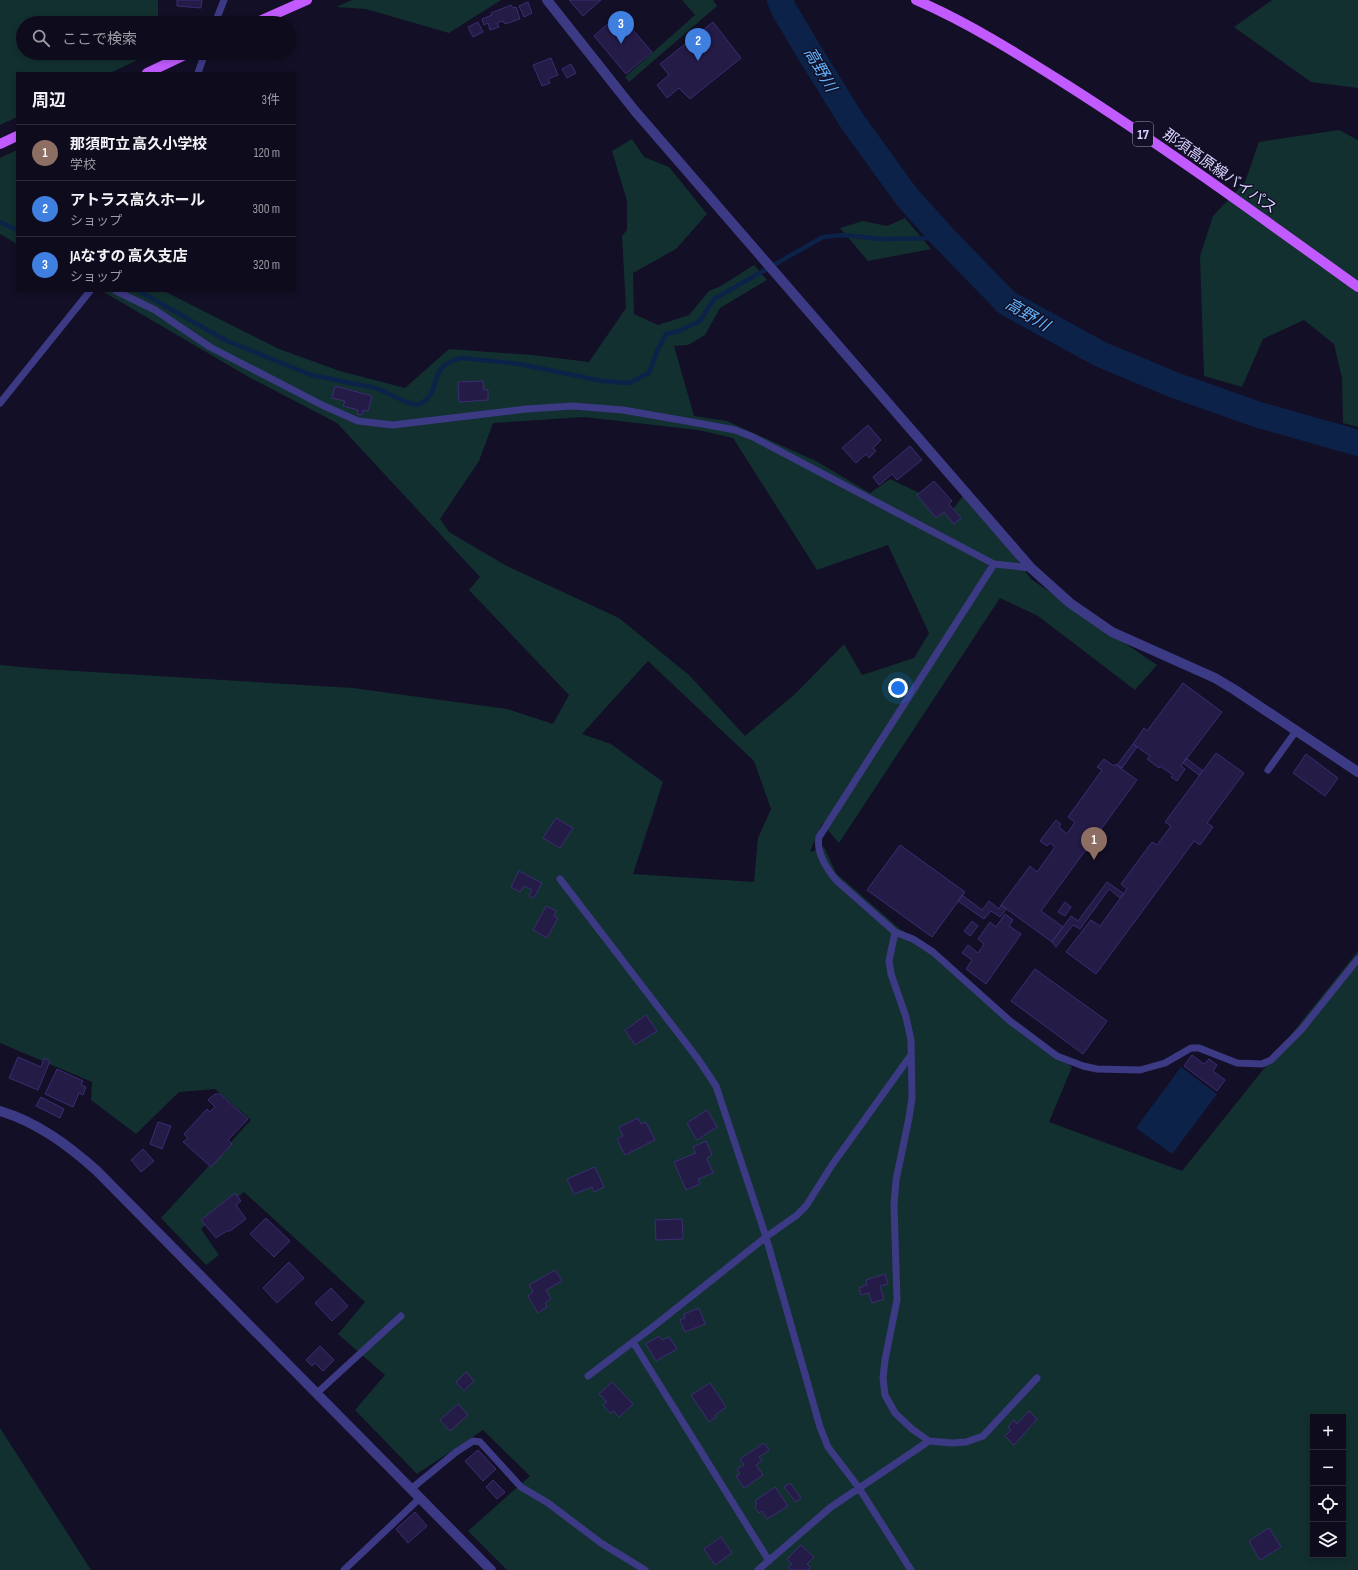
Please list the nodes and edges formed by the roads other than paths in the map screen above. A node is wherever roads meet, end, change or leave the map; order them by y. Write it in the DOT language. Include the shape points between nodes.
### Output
graph roads {
  1 [pos="224,0"];
  2 [pos="307,0"];
  3 [pos="547,0"];
  4 [pos="916,0"];
  5 [pos="218,16"];
  6 [pos="271,16"];
  7 [pos="174,60"];
  8 [pos="203,60"];
  9 [pos="149,72"];
  10 [pos="198,72"];
  11 [pos="16,136"];
  12 [pos="0,144"];
  13 [pos="1358,286"];
  14 [pos="89,292"];
  15 [pos="118,292"];
  16 [pos="0,403"];
  17 [pos="994,564"];
  18 [pos="1031,568"];
  19 [pos="1296,731"];
  20 [pos="1268,770"];
  21 [pos="1358,772"];
  22 [pos="560,879"];
  23 [pos="895,932"];
  24 [pos="1358,959"];
  25 [pos="911,1055"];
  26 [pos="0,1111"];
  27 [pos="766,1237"];
  28 [pos="401,1316"];
  29 [pos="633,1342"];
  30 [pos="588,1376"];
  31 [pos="1037,1378"];
  32 [pos="317,1393"];
  33 [pos="929,1441"];
  34 [pos="859,1488"];
  35 [pos="411,1489"];
  36 [pos="420,1498"];
  37 [pos="769,1561"];
  38 [pos="344,1570"];
  39 [pos="491,1570"];
  40 [pos="645,1570"];
  41 [pos="758,1570"];
  42 [pos="911,1570"];
  1 -- 5 [label="lane"];
  2 -- 6 [label="main road"];
  3 -- 18 [label="street" via="635,111"];
  4 -- 13 [label="main road, 那須高原線バイパス / 17" via="944,12 1009,48 1124,121"];
  7 -- 9 [label="main road"];
  8 -- 10 [label="lane"];
  11 -- 12 [label="main road"];
  14 -- 16 [label="lane"];
  15 -- 17 [label="lane" via="155,310 210,347 358,421 393,425 573,406 623,410 735,430"];
  17 -- 18 [label="lane"];
  17 -- 23 [label="lane" via="819,837 818,845 829,871 836,880"];
  18 -- 19 [label="street" via="1070,602 1112,632 1215,678"];
  19 -- 20 [label="lane"];
  19 -- 21 [label="street"];
  22 -- 27 [label="lane" via="716,1086"];
  23 -- 24 [label="lane" via="913,939 933,952 1010,1021 1057,1056 1097,1069 1140,1070 1165,1063 1191,1048 1199,1048 1237,1064 1262,1064 1271,1060 1301,1030"];
  23 -- 25 [label="lane" via="889,961 906,1017"];
  25 -- 27 [label="lane" via="832,1165 806,1206"];
  25 -- 33 [label="lane" via="912,1098 896,1180 894,1205 897,1300 883,1378 885,1395 894,1412"];
  26 -- 32 [label="street" via="56,1137 97,1170"];
  27 -- 29 [label="lane"];
  27 -- 34 [label="lane" via="820,1427 831,1452"];
  28 -- 32 [label="lane"];
  29 -- 30 [label="lane"];
  29 -- 37 [label="lane"];
  31 -- 33 [label="lane" via="983,1436 966,1442"];
  32 -- 35 [label="street"];
  33 -- 34 [label="lane"];
  34 -- 37 [label="lane" via="831,1507"];
  34 -- 42 [label="lane"];
  35 -- 36 [label="street"];
  35 -- 40 [label="lane" via="456,1452 473,1441 480,1442 521,1487 548,1503 601,1543"];
  36 -- 38 [label="lane"];
  36 -- 39 [label="street"];
  37 -- 41 [label="lane"];
}
